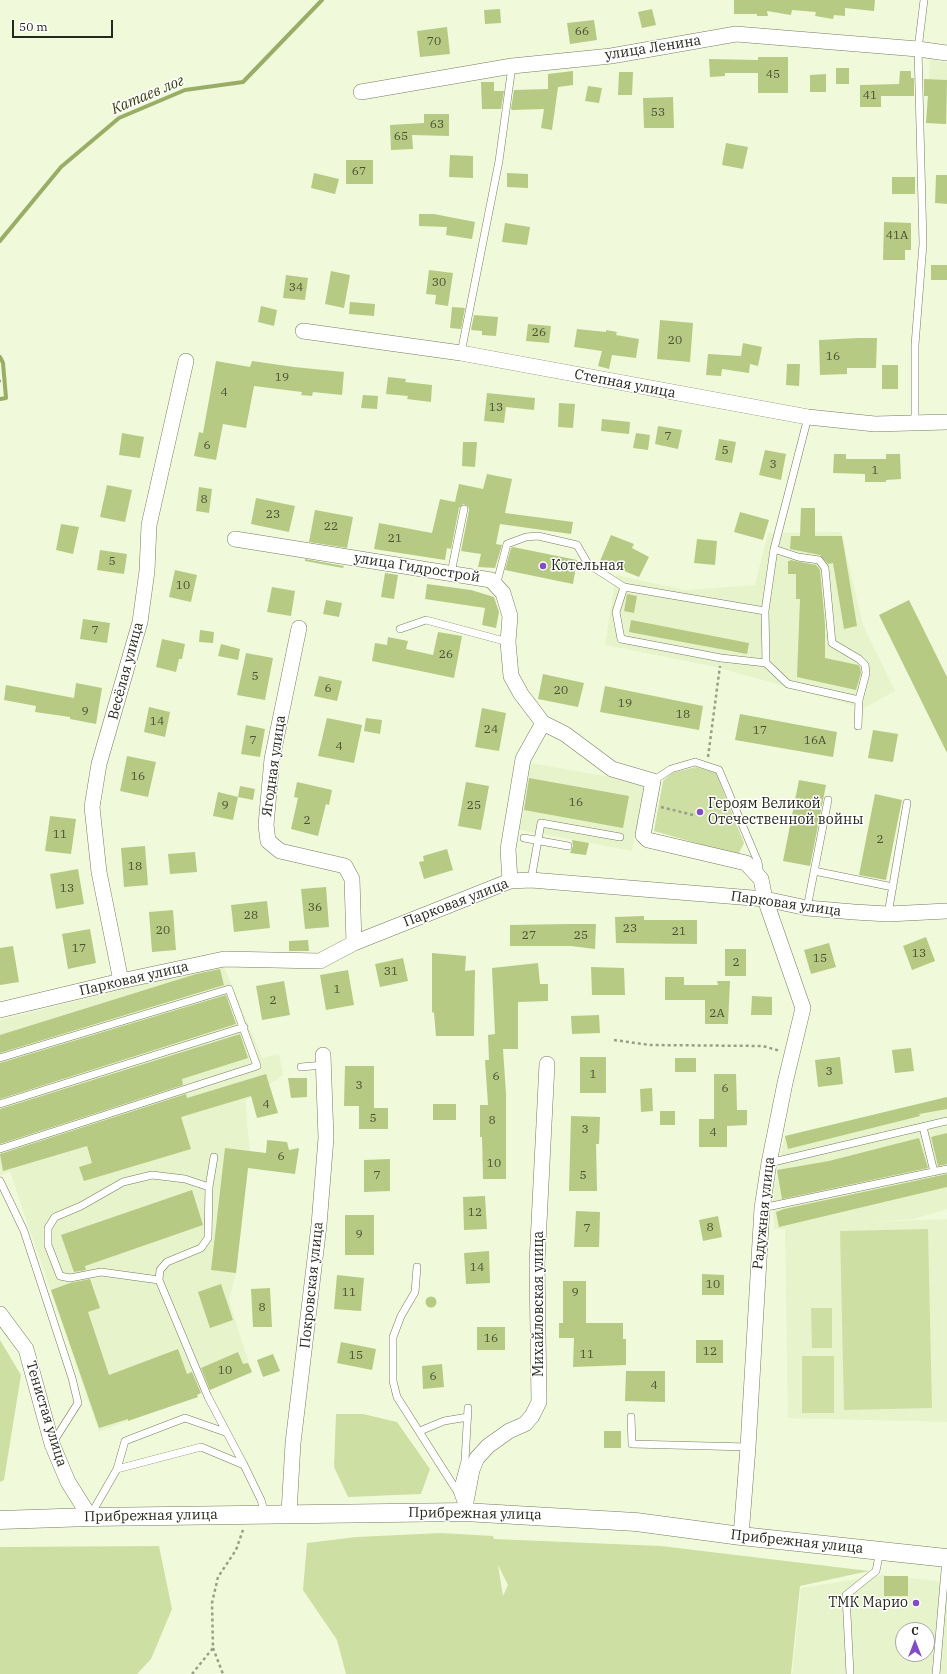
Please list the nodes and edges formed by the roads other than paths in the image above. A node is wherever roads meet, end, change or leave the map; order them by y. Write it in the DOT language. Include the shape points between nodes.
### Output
graph roads {
  1 [pos="924,0"];
  2 [pos="918,49"];
  3 [pos="947,53"];
  4 [pos="512,66"];
  5 [pos="362,92"];
  6 [pos="303,331"];
  7 [pos="462,353"];
  8 [pos="186,361"];
  9 [pos="808,418"];
  10 [pos="947,422"];
  11 [pos="915,423"];
  12 [pos="464,509"];
  13 [pos="235,539"];
  14 [pos="774,549"];
  15 [pos="450,573"];
  16 [pos="496,586"];
  17 [pos="624,587"];
  18 [pos="764,612"];
  19 [pos="299,628"];
  20 [pos="400,630"];
  21 [pos="508,642"];
  22 [pos="766,663"];
  23 [pos="859,700"];
  24 [pos="543,722"];
  25 [pos="858,726"];
  26 [pos="653,781"];
  27 [pos="828,800"];
  28 [pos="907,803"];
  29 [pos="620,837"];
  30 [pos="524,838"];
  31 [pos="538,840"];
  32 [pos="568,846"];
  33 [pos="814,872"];
  34 [pos="761,879"];
  35 [pos="531,880"];
  36 [pos="510,881"];
  37 [pos="893,887"];
  38 [pos="765,899"];
  39 [pos="807,908"];
  40 [pos="947,911"];
  41 [pos="888,914"];
  42 [pos="354,943"];
  43 [pos="121,981"];
  44 [pos="0,1010"];
  45 [pos="244,1027"];
  46 [pos="0,1058"];
  47 [pos="323,1060"];
  48 [pos="547,1064"];
  49 [pos="301,1068"];
  50 [pos="0,1104"];
  51 [pos="947,1122"];
  52 [pos="923,1127"];
  53 [pos="0,1149"];
  54 [pos="214,1157"];
  55 [pos="769,1163"];
  56 [pos="947,1169"];
  57 [pos="934,1172"];
  58 [pos="0,1181"];
  59 [pos="209,1187"];
  60 [pos="762,1208"];
  61 [pos="417,1267"];
  62 [pos="159,1280"];
  63 [pos="0,1314"];
  64 [pos="468,1408"];
  65 [pos="468,1417"];
  66 [pos="631,1417"];
  67 [pos="420,1431"];
  68 [pos="225,1432"];
  69 [pos="52,1444"];
  70 [pos="748,1447"];
  71 [pos="244,1465"];
  72 [pos="117,1469"];
  73 [pos="457,1491"];
  74 [pos="464,1512"];
  75 [pos="289,1513"];
  76 [pos="257,1514"];
  77 [pos="90,1517"];
  78 [pos="0,1520"];
  79 [pos="741,1536"];
  80 [pos="880,1551"];
  81 [pos="946,1558"];
  82 [pos="850,1674"];
  83 [pos="936,1674"];
  1 -- 2 [label="lane"];
  2 -- 3 [label="street, улица Ленина"];
  2 -- 4 [label="street, улица Ленина" via="736,34 611,56"];
  2 -- 11 [label="lane" via="923,244 915,345"];
  4 -- 5 [label="street, улица Ленина"];
  4 -- 7 [label="lane" via="499,161"];
  6 -- 7 [label="street, Степная улица"];
  7 -- 9 [label="street, Степная улица"];
  8 -- 43 [label="street, Весёлая улица" via="149,525 147,571 140,622 99,764 92,807 98,872"];
  9 -- 11 [label="street, Степная улица" via="875,424"];
  9 -- 14 [label="lane"];
  10 -- 11 [label="street, Степная улица"];
  12 -- 15 [label="lane"];
  13 -- 15 [label="street, улица Гидрострой"];
  14 -- 18 [label="lane"];
  14 -- 23 [label="lane" via="798,557 819,560 825,568 832,643 864,665 866,673"];
  15 -- 16 [label="street, улица Гидрострой" via="491,580"];
  16 -- 17 [label="lane" via="507,544 526,537 538,536 577,545 588,564"];
  16 -- 21 [label="street, улица Гидрострой" via="503,593 510,616"];
  17 -- 18 [label="lane"];
  17 -- 22 [label="lane" via="616,612 622,639 721,658"];
  18 -- 22 [label="lane"];
  19 -- 42 [label="street, Ягодная улица" via="272,759 266,825 268,841 280,851 345,866 352,879"];
  20 -- 21 [label="lane" via="426,620"];
  21 -- 24 [label="street, улица Гидрострой" via="511,676 521,694"];
  22 -- 23 [label="lane" via="788,684"];
  23 -- 25 [label="lane"];
  24 -- 26 [label="street, улица Гидрострой" via="565,734 612,769"];
  24 -- 36 [label="street" via="523,759 508,849"];
  26 -- 34 [label="street" via="643,835 648,840 746,863"];
  26 -- 34 [label="lane" via="671,768 695,762 719,770 758,862"];
  27 -- 33 [label="lane"];
  28 -- 37 [label="lane"];
  29 -- 31 [label="lane" via="542,823"];
  30 -- 31 [label="lane"];
  31 -- 32 [label="lane"];
  31 -- 35 [label="lane"];
  33 -- 37 [label="lane"];
  33 -- 39 [label="lane"];
  34 -- 38 [label="street"];
  35 -- 36 [label="street, Парковая улица"];
  35 -- 38 [label="street, Парковая улица"];
  36 -- 42 [label="street, Парковая улица"];
  37 -- 41 [label="lane"];
  38 -- 39 [label="street, Парковая улица"];
  38 -- 55 [label="street, Радужная улица" via="803,1008"];
  39 -- 41 [label="street, Парковая улица"];
  40 -- 41 [label="street, Парковая улица"];
  42 -- 43 [label="street, Парковая улица" via="320,961 224,959"];
  43 -- 44 [label="street, Парковая улица"];
  45 -- 46 [label="lane" via="229,989"];
  45 -- 50 [label="lane"];
  45 -- 53 [label="lane" via="257,1066"];
  47 -- 49 [label="lane"];
  47 -- 75 [label="street, Покровская улица" via="326,1138 319,1225 293,1443"];
  48 -- 74 [label="street, Михайловская улица" via="537,1263 539,1402 525,1424 509,1431 488,1446 478,1458 472,1470"];
  51 -- 52 [label="lane"];
  52 -- 55 [label="lane"];
  52 -- 57 [label="lane"];
  54 -- 59 [label="lane"];
  55 -- 60 [label="street, Радужная улица"];
  56 -- 57 [label="lane"];
  57 -- 60 [label="lane"];
  58 -- 69 [label="lane" via="24,1231 78,1403"];
  59 -- 62 [label="lane" via="208,1238 201,1248 167,1262 160,1270"];
  59 -- 62 [label="lane" via="185,1179 152,1175 123,1182 81,1206 55,1217 48,1228 48,1246 60,1276 70,1278 101,1272"];
  60 -- 70 [label="street, Радужная улица"];
  61 -- 67 [label="lane" via="415,1292 401,1316 393,1337 393,1381 397,1397"];
  62 -- 68 [label="lane"];
  63 -- 69 [label="street, Тенистая улица" via="26,1349"];
  64 -- 65 [label="lane"];
  65 -- 67 [label="lane" via="444,1421"];
  65 -- 73 [label="lane" via="465,1461"];
  66 -- 70 [label="lane" via="632,1444"];
  67 -- 73 [label="lane"];
  68 -- 71 [label="lane"];
  68 -- 72 [label="lane" via="185,1418 125,1441"];
  69 -- 77 [label="street, Тенистая улица" via="68,1482"];
  70 -- 79 [label="street, Радужная улица"];
  71 -- 72 [label="lane" via="201,1447"];
  71 -- 76 [label="lane" via="261,1500"];
  72 -- 77 [label="lane"];
  73 -- 74 [label="lane"];
  74 -- 75 [label="street, Прибрежная улица"];
  74 -- 79 [label="street, Прибрежная улица" via="636,1522"];
  75 -- 76 [label="street, Прибрежная улица"];
  76 -- 77 [label="street, Прибрежная улица"];
  77 -- 78 [label="street, Прибрежная улица"];
  79 -- 80 [label="street, Прибрежная улица"];
  80 -- 81 [label="street, Прибрежная улица"];
  80 -- 82 [label="lane" via="876,1571 846,1595"];
  81 -- 83 [label="lane"];
}
